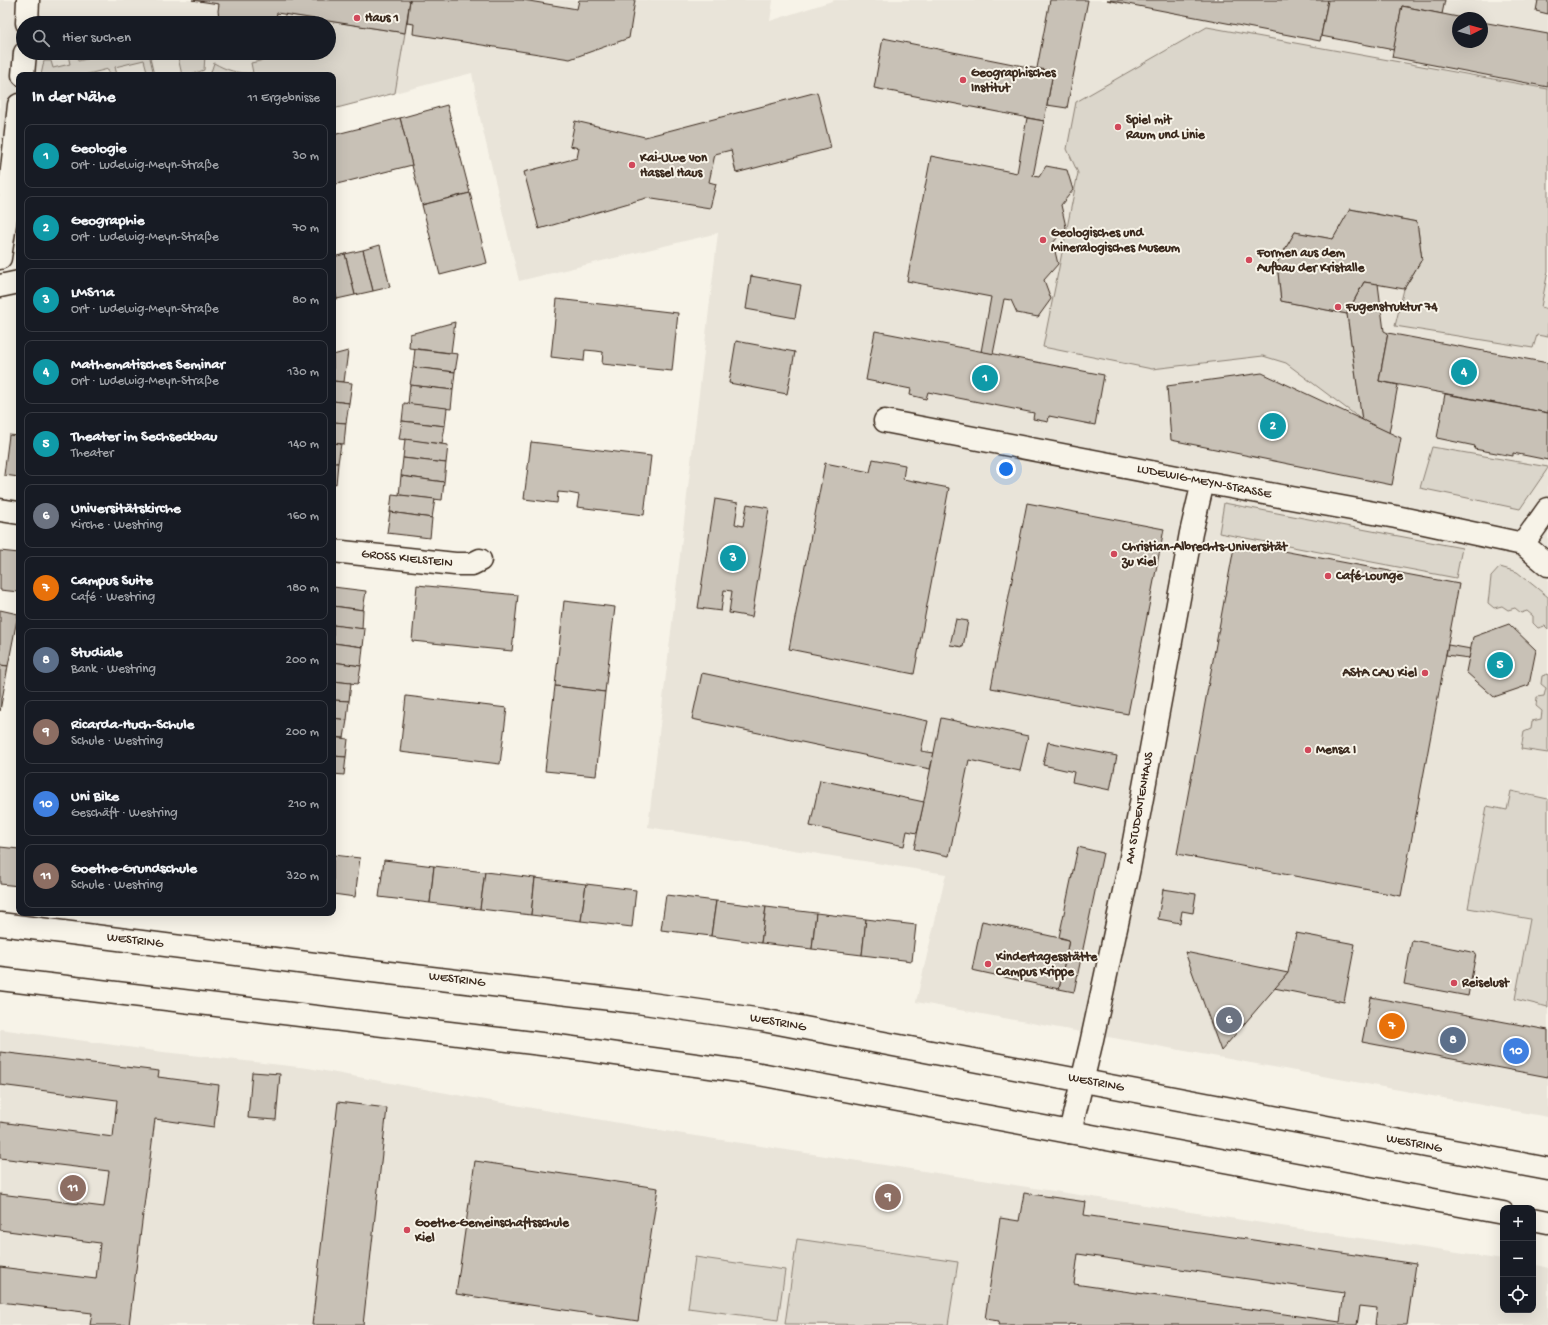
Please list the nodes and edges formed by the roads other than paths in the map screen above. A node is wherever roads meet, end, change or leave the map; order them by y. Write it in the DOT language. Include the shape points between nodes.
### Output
graph roads {
  1 [pos="28,0"];
  2 [pos="27,16"];
  3 [pos="24,60"];
  4 [pos="23,72"];
  5 [pos="16,133"];
  6 [pos="0,258"];
  7 [pos="16,283"];
  8 [pos="0,286"];
  9 [pos="885,421"];
  10 [pos="1203,482"];
  11 [pos="1548,509"];
  12 [pos="0,510"];
  13 [pos="16,513"];
  14 [pos="1523,544"];
  15 [pos="336,551"];
  16 [pos="480,560"];
  17 [pos="1548,565"];
  18 [pos="0,924"];
  19 [pos="0,979"];
  20 [pos="1082,1081"];
  21 [pos="1070,1132"];
  22 [pos="1548,1169"];
  23 [pos="1500,1212"];
  24 [pos="1536,1220"];
  25 [pos="1548,1222"];
  1 -- 2 [label="main road"];
  3 -- 4 [label="main road"];
  5 -- 6 [label="main road"];
  7 -- 8 [label="main road"];
  9 -- 10 [label="main road, LUDEWIG-MEYN-STRASSE"];
  10 -- 14 [label="main road, LUDEWIG-MEYN-STRASSE" via="1396,517"];
  10 -- 20 [label="main road, AM STUDENTENHAUS" via="1191,533 1129,868"];
  11 -- 14 [label="main road"];
  12 -- 13 [label="main road"];
  14 -- 17 [label="main road"];
  15 -- 16 [label="main road, GROSS KIELSTEIN" via="455,564 472,564"];
  18 -- 20 [label="main road, WESTRING" via="637,1002 762,1020"];
  19 -- 21 [label="main road" via="550,1045 754,1073"];
  20 -- 21 [label="main road, AM STUDENTENHAUS"];
  20 -- 22 [label="main road, WESTRING"];
  21 -- 23 [label="main road"];
  24 -- 25 [label="main road"];
}
